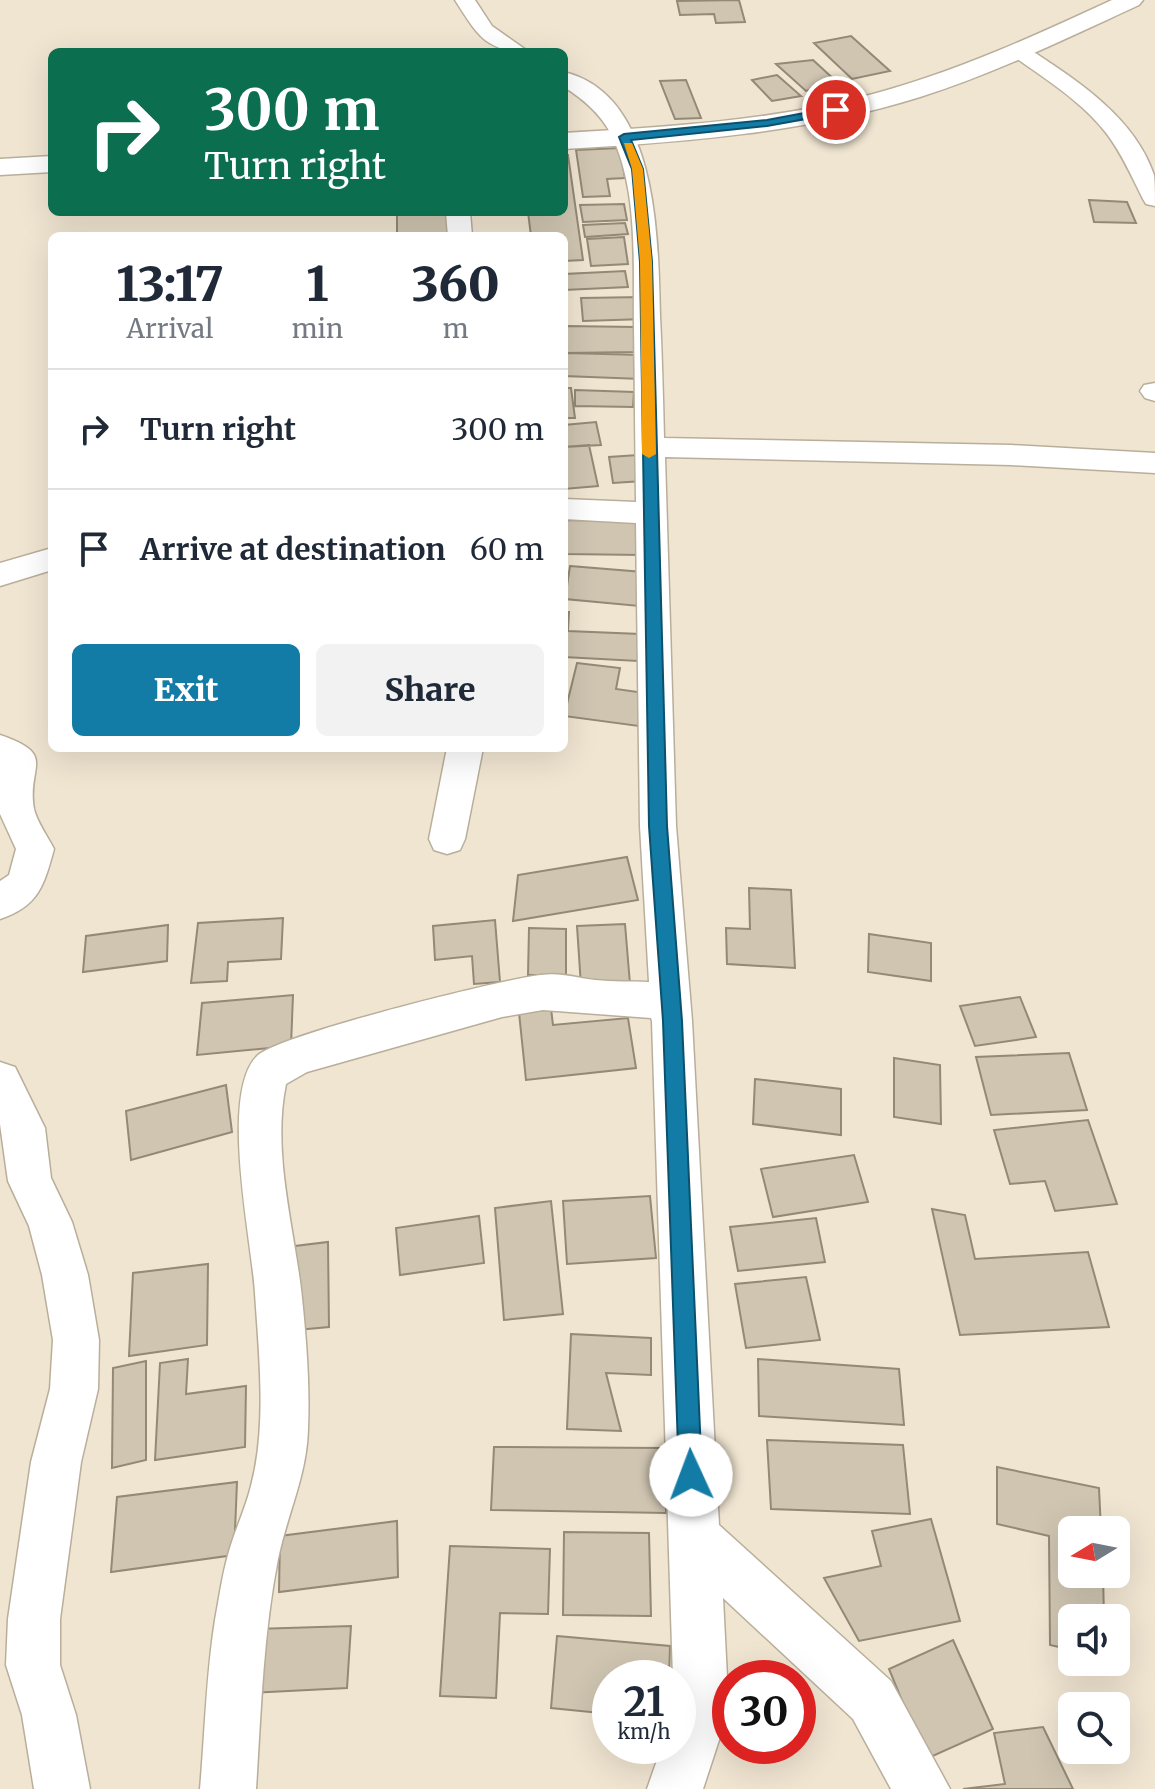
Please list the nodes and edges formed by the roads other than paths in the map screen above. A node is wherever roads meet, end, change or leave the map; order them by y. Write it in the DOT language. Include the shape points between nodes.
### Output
graph roads {
  1 [pos="465,0"];
  2 [pos="1131,0"];
  3 [pos="512,48"];
  4 [pos="1019,51"];
  5 [pos="568,80"];
  6 [pos="624,137"];
  7 [pos="568,141"];
  8 [pos="48,164"];
  9 [pos="0,167"];
  10 [pos="1155,199"];
  11 [pos="649,447"];
  12 [pos="1155,463"];
  13 [pos="568,509"];
  14 [pos="650,513"];
  15 [pos="48,560"];
  16 [pos="0,575"];
  17 [pos="0,749"];
  18 [pos="464,752"];
  19 [pos="447,839"];
  20 [pos="0,903"];
  21 [pos="672,1021"];
  22 [pos="0,1081"];
  23 [pos="693,1536"];
  24 [pos="62,1789"];
  25 [pos="228,1789"];
  26 [pos="675,1789"];
  27 [pos="922,1789"];
  1 -- 3 [label="street" via="485,30"];
  2 -- 4 [label="highway"];
  4 -- 6 [label="highway" via="933,83 814,116"];
  4 -- 10 [label="street" via="1074,89 1113,126"];
  5 -- 6 [label="street" via="597,98"];
  6 -- 7 [label="highway"];
  6 -- 11 [label="street" via="638,169 642,198"];
  8 -- 9 [label="highway"];
  11 -- 12 [label="street"];
  11 -- 14 [label="street"];
  13 -- 14 [label="street"];
  14 -- 21 [label="street" via="658,826"];
  15 -- 16 [label="street"];
  17 -- 20 [label="street" via="19,758 16,809 35,849 25,884"];
  18 -- 19 [label="street"];
  21 -- 23 [label="street"];
  21 -- 25 [label="street" via="665,1000 543,992 302,1055 274,1067 267,1076 261,1128 278,1292 284,1430 276,1485 253,1556 241,1623"];
  22 -- 24 [label="street" via="24,1128 30,1181 58,1249 76,1340 74,1389 56,1462 34,1619 33,1665 49,1715"];
  23 -- 26 [label="street" via="701,1697"];
  23 -- 27 [label="street" via="872,1700"];
}
